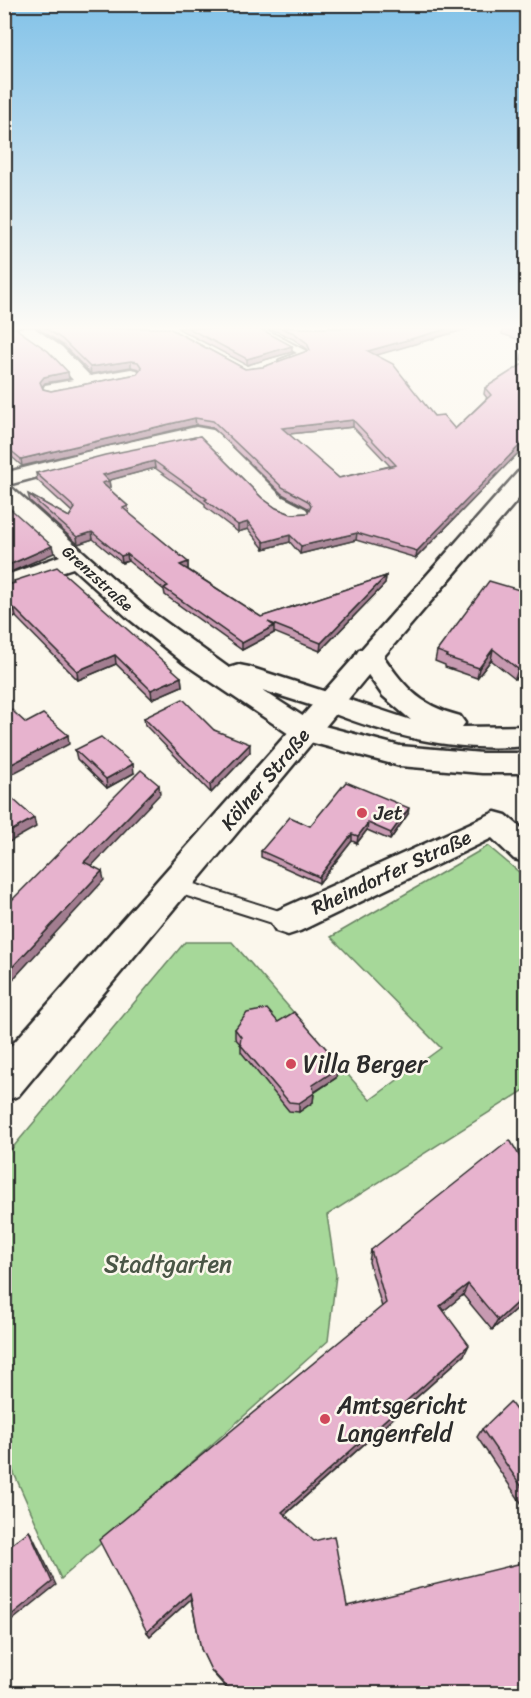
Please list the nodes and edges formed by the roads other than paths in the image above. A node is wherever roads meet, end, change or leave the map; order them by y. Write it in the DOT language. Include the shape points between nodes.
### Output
graph roads {
  1 [pos="526,477"];
  2 [pos="4,480"];
  3 [pos="4,493"];
  4 [pos="298,514"];
  5 [pos="76,559"];
  6 [pos="4,584"];
  7 [pos="369,656"];
  8 [pos="195,658"];
  9 [pos="329,702"];
  10 [pos="305,731"];
  11 [pos="520,736"];
  12 [pos="526,763"];
  13 [pos="526,850"];
  14 [pos="175,885"];
  15 [pos="288,921"];
  16 [pos="4,1083"];
  1 -- 7 [label="street, Kölner Straße"];
  2 -- 4 [label="street" via="196,432 213,438 273,501"];
  3 -- 5 [label="street, Grenzstraße"];
  5 -- 6 [label="street"];
  5 -- 8 [label="street, Grenzstraße"];
  7 -- 9 [label="street, Kölner Straße"];
  7 -- 11 [label="street" via="387,686 409,707 436,720"];
  8 -- 9 [label="street, Grenzstraße"];
  8 -- 10 [label="street, Grenzstraße"];
  9 -- 10 [label="street, Kölner Straße"];
  9 -- 11 [label="street" via="377,722 425,734 474,739"];
  10 -- 12 [label="street" via="400,756"];
  10 -- 14 [label="street, Kölner Straße"];
  13 -- 15 [label="street, Rheindorfer Straße" via="495,823"];
  14 -- 15 [label="lane"];
  14 -- 16 [label="street, Kölner Straße"];
}
